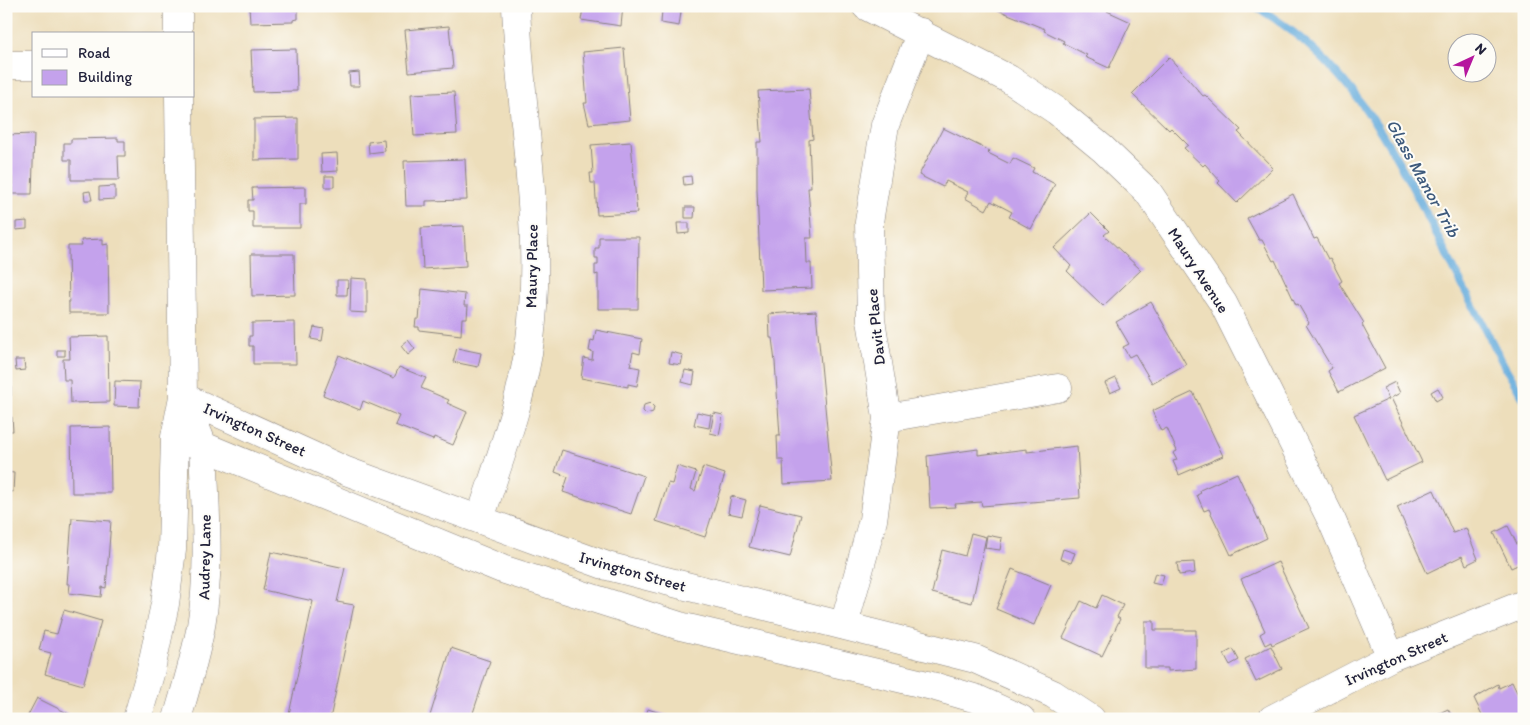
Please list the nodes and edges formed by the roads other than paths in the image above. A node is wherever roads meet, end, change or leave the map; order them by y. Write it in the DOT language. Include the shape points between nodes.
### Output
graph roads {
  1 [pos="178,6"];
  2 [pos="516,6"];
  3 [pos="866,6"];
  4 [pos="178,32"];
  5 [pos="921,32"];
  6 [pos="6,65"];
  7 [pos="32,65"];
  8 [pos="179,98"];
  9 [pos="1058,388"];
  10 [pos="183,396"];
  11 [pos="887,418"];
  12 [pos="175,437"];
  13 [pos="203,446"];
  14 [pos="480,519"];
  15 [pos="607,566"];
  16 [pos="597,599"];
  17 [pos="1524,604"];
  18 [pos="844,625"];
  19 [pos="1391,657"];
  20 [pos="1020,678"];
  21 [pos="1013,714"];
  22 [pos="138,719"];
  23 [pos="177,719"];
  24 [pos="1091,719"];
  25 [pos="1272,719"];
  1 -- 4 [label="street"];
  2 -- 14 [label="street, Maury Place" via="535,247 530,340 517,405"];
  3 -- 5 [label="street, Maury Avenue"];
  5 -- 11 [label="street, Davit Place" via="885,125 869,222 871,320"];
  5 -- 19 [label="street, Maury Avenue" via="1009,79 1058,111 1103,148 1148,192 1223,303 1332,521"];
  6 -- 7 [label="street"];
  8 -- 10 [label="street, Audrey Lane"];
  9 -- 11 [label="street"];
  10 -- 12 [label="street, Audrey Lane"];
  10 -- 13 [label="street, Audrey Lane"];
  10 -- 14 [label="street, Irvington Street" via="346,471"];
  11 -- 18 [label="street, Davit Place" via="873,520"];
  12 -- 13 [label="street"];
  12 -- 22 [label="street, Audrey Lane" via="172,550 165,604"];
  13 -- 16 [label="street" via="502,569"];
  13 -- 23 [label="street, Audrey Lane" via="206,550 201,624"];
  14 -- 15 [label="street, Irvington Street"];
  15 -- 16 [label="street"];
  15 -- 18 [label="street, Irvington Street"];
  16 -- 21 [label="street" via="680,626 936,687"];
  17 -- 19 [label="street, Irvington Street"];
  18 -- 20 [label="street, Irvington Street" via="975,658"];
  19 -- 25 [label="street, Irvington Street"];
  20 -- 21 [label="street"];
  20 -- 24 [label="street, Irvington Street" via="1053,694"];
}
